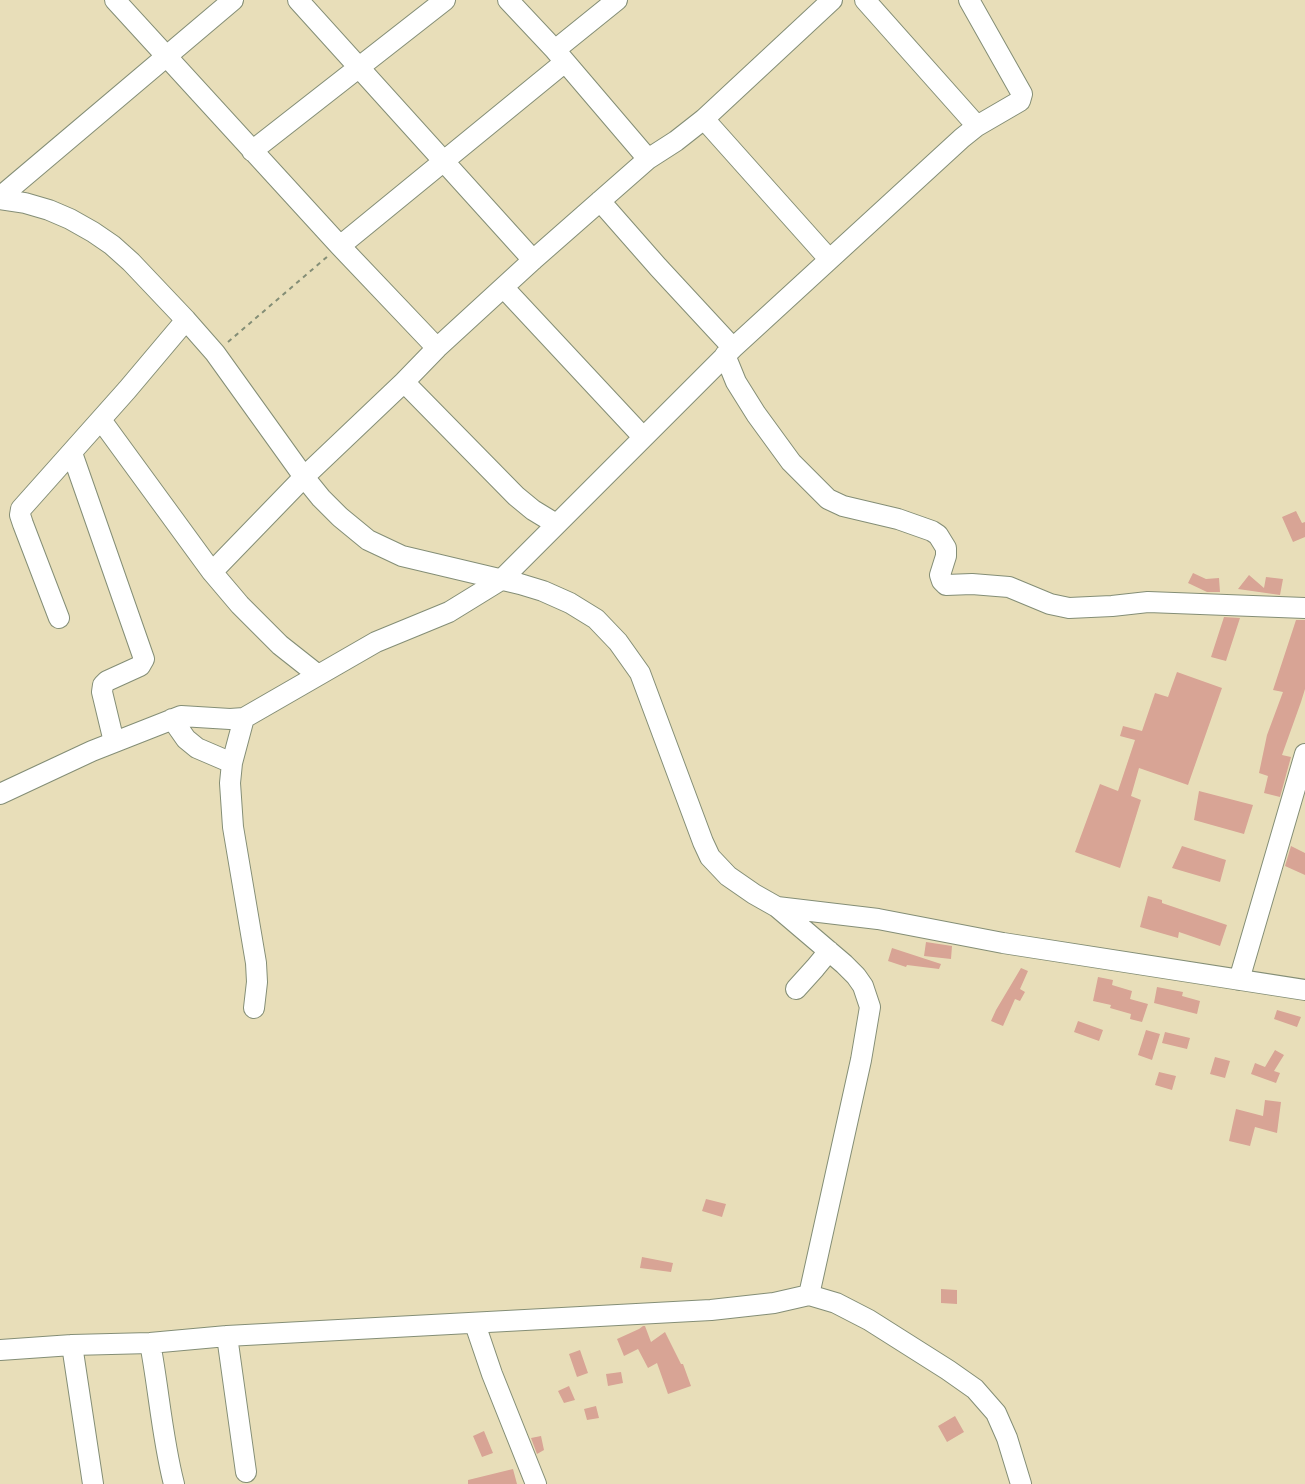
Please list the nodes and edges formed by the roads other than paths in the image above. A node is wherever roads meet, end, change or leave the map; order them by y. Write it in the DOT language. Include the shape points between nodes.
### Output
graph roads {
  1 [pos="115,0"];
  2 [pos="233,0"];
  3 [pos="298,0"];
  4 [pos="445,0"];
  5 [pos="508,0"];
  6 [pos="617,0"];
  7 [pos="831,0"];
  8 [pos="865,0"];
  9 [pos="969,0"];
  10 [pos="167,56"];
  11 [pos="560,56"];
  12 [pos="359,68"];
  13 [pos="704,119"];
  14 [pos="977,126"];
  15 [pos="252,151"];
  16 [pos="648,159"];
  17 [pos="442,161"];
  18 [pos="0,198"];
  19 [pos="600,201"];
  20 [pos="340,246"];
  21 [pos="829,259"];
  22 [pos="533,261"];
  23 [pos="504,288"];
  24 [pos="186,320"];
  25 [pos="437,348"];
  26 [pos="729,351"];
  27 [pos="404,382"];
  28 [pos="101,420"];
  29 [pos="643,437"];
  30 [pos="72,453"];
  31 [pos="304,477"];
  32 [pos="556,524"];
  33 [pos="212,572"];
  34 [pos="501,580"];
  35 [pos="1305,608"];
  36 [pos="59,618"];
  37 [pos="318,675"];
  38 [pos="244,718"];
  39 [pos="172,719"];
  40 [pos="1305,739"];
  41 [pos="114,742"];
  42 [pos="1305,752"];
  43 [pos="232,763"];
  44 [pos="0,794"];
  45 [pos="777,907"];
  46 [pos="829,951"];
  47 [pos="1239,980"];
  48 [pos="796,989"];
  49 [pos="1305,990"];
  50 [pos="254,1008"];
  51 [pos="809,1295"];
  52 [pos="475,1324"];
  53 [pos="226,1336"];
  54 [pos="150,1343"];
  55 [pos="72,1346"];
  56 [pos="0,1350"];
  57 [pos="246,1472"];
  58 [pos="93,1484"];
  59 [pos="174,1484"];
  60 [pos="536,1484"];
  61 [pos="1021,1484"];
  1 -- 10 [label="street"];
  2 -- 10 [label="street"];
  3 -- 12 [label="street"];
  4 -- 12 [label="street"];
  5 -- 11 [label="street"];
  6 -- 11 [label="street"];
  7 -- 13 [label="street"];
  8 -- 14 [label="street"];
  9 -- 14 [label="street" via="1022,94 1020,100"];
  10 -- 15 [label="street"];
  10 -- 18 [label="street"];
  11 -- 16 [label="street"];
  11 -- 17 [label="street"];
  12 -- 15 [label="street"];
  12 -- 17 [label="street"];
  13 -- 16 [label="street"];
  13 -- 21 [label="street"];
  14 -- 21 [label="street"];
  15 -- 20 [label="street"];
  16 -- 19 [label="street"];
  17 -- 20 [label="street"];
  17 -- 22 [label="street"];
  18 -- 24 [label="street" via="49,210 93,232 130,262"];
  19 -- 22 [label="street"];
  19 -- 26 [label="street"];
  20 -- 25 [label="street"];
  21 -- 26 [label="street"];
  22 -- 23 [label="street"];
  23 -- 25 [label="street"];
  23 -- 29 [label="street"];
  24 -- 28 [label="street"];
  24 -- 31 [label="street" via="215,353"];
  25 -- 27 [label="street"];
  26 -- 29 [label="street"];
  26 -- 35 [label="street" via="736,382 791,462 828,499 938,535 946,549 940,575 946,585 1003,586 1069,608 1148,602"];
  27 -- 31 [label="street"];
  27 -- 32 [label="street" via="516,496"];
  28 -- 30 [label="street"];
  28 -- 33 [label="street"];
  29 -- 32 [label="street"];
  30 -- 36 [label="street" via="20,513"];
  30 -- 41 [label="street" via="144,659 140,666 103,685"];
  31 -- 33 [label="street"];
  31 -- 34 [label="street" via="340,517 385,549"];
  32 -- 34 [label="street"];
  33 -- 37 [label="street" via="280,645"];
  34 -- 37 [label="street" via="449,612 376,642"];
  34 -- 45 [label="street" via="543,591 579,608 618,642 640,673 710,857 728,876"];
  37 -- 38 [label="street"];
  38 -- 39 [label="street"];
  38 -- 43 [label="street"];
  39 -- 41 [label="street"];
  39 -- 43 [label="street" via="197,748"];
  40 -- 42 [label="street"];
  41 -- 44 [label="street"];
  42 -- 47 [label="street"];
  43 -- 50 [label="street" via="233,827 256,963"];
  45 -- 46 [label="street"];
  45 -- 47 [label="street" via="878,919"];
  46 -- 48 [label="street"];
  46 -- 51 [label="street" via="863,986 870,1007"];
  47 -- 49 [label="street"];
  51 -- 52 [label="street" via="774,1304 711,1310"];
  51 -- 61 [label="street" via="869,1320 975,1389 996,1413"];
  52 -- 53 [label="street"];
  52 -- 60 [label="street"];
  53 -- 54 [label="street"];
  53 -- 57 [label="street"];
  54 -- 55 [label="street"];
  54 -- 59 [label="street"];
  55 -- 56 [label="street"];
  55 -- 58 [label="street"];
}
